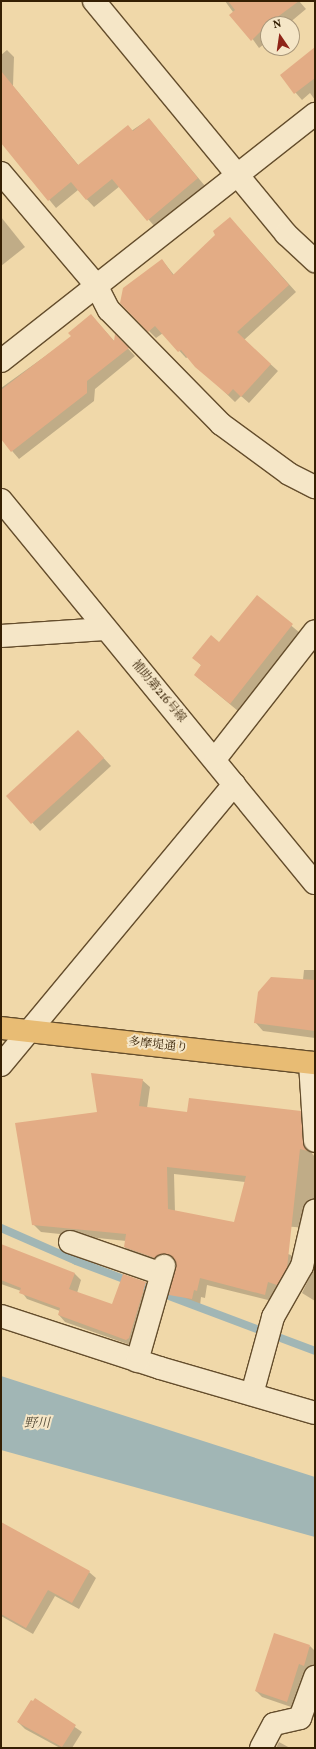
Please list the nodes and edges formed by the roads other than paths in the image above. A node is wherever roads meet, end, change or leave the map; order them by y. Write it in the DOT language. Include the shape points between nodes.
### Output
graph roads {
  1 [pos="94,1"];
  2 [pos="315,114"];
  3 [pos="1,172"];
  4 [pos="237,175"];
  5 [pos="315,261"];
  6 [pos="96,285"];
  7 [pos="1,361"];
  8 [pos="315,487"];
  9 [pos="1,500"];
  10 [pos="105,629"];
  11 [pos="315,632"];
  12 [pos="1,636"];
  13 [pos="215,759"];
  14 [pos="234,784"];
  15 [pos="315,883"];
  16 [pos="1,1028"];
  17 [pos="29,1031"];
  18 [pos="313,1063"];
  19 [pos="1,1065"];
  20 [pos="315,1141"];
  21 [pos="315,1210"];
  22 [pos="70,1242"];
  23 [pos="1,1316"];
  24 [pos="137,1361"];
  25 [pos="252,1394"];
  26 [pos="315,1413"];
  27 [pos="315,1677"];
  28 [pos="261,1748"];
  1 -- 4 [label="street"];
  2 -- 4 [label="street"];
  3 -- 6 [label="street"];
  4 -- 5 [label="street" via="286,234"];
  4 -- 6 [label="street"];
  6 -- 7 [label="street"];
  6 -- 8 [label="street" via="109,310 221,424 289,474"];
  9 -- 10 [label="street, 補助第216号線"];
  10 -- 12 [label="street"];
  10 -- 13 [label="street, 補助第216号線"];
  11 -- 13 [label="street"];
  13 -- 14 [label="street, 補助第216号線"];
  14 -- 15 [label="street, 補助第216号線"];
  14 -- 17 [label="street"];
  16 -- 17 [label="main road, 多摩堤通り"];
  17 -- 18 [label="main road, 多摩堤通り"];
  17 -- 19 [label="street"];
  18 -- 20 [label="street"];
  21 -- 25 [label="street" via="302,1266 273,1317"];
  22 -- 24 [label="street" via="162,1272"];
  23 -- 24 [label="street"];
  24 -- 25 [label="street"];
  25 -- 26 [label="street"];
  27 -- 28 [label="street" via="300,1718 274,1724"];
}
